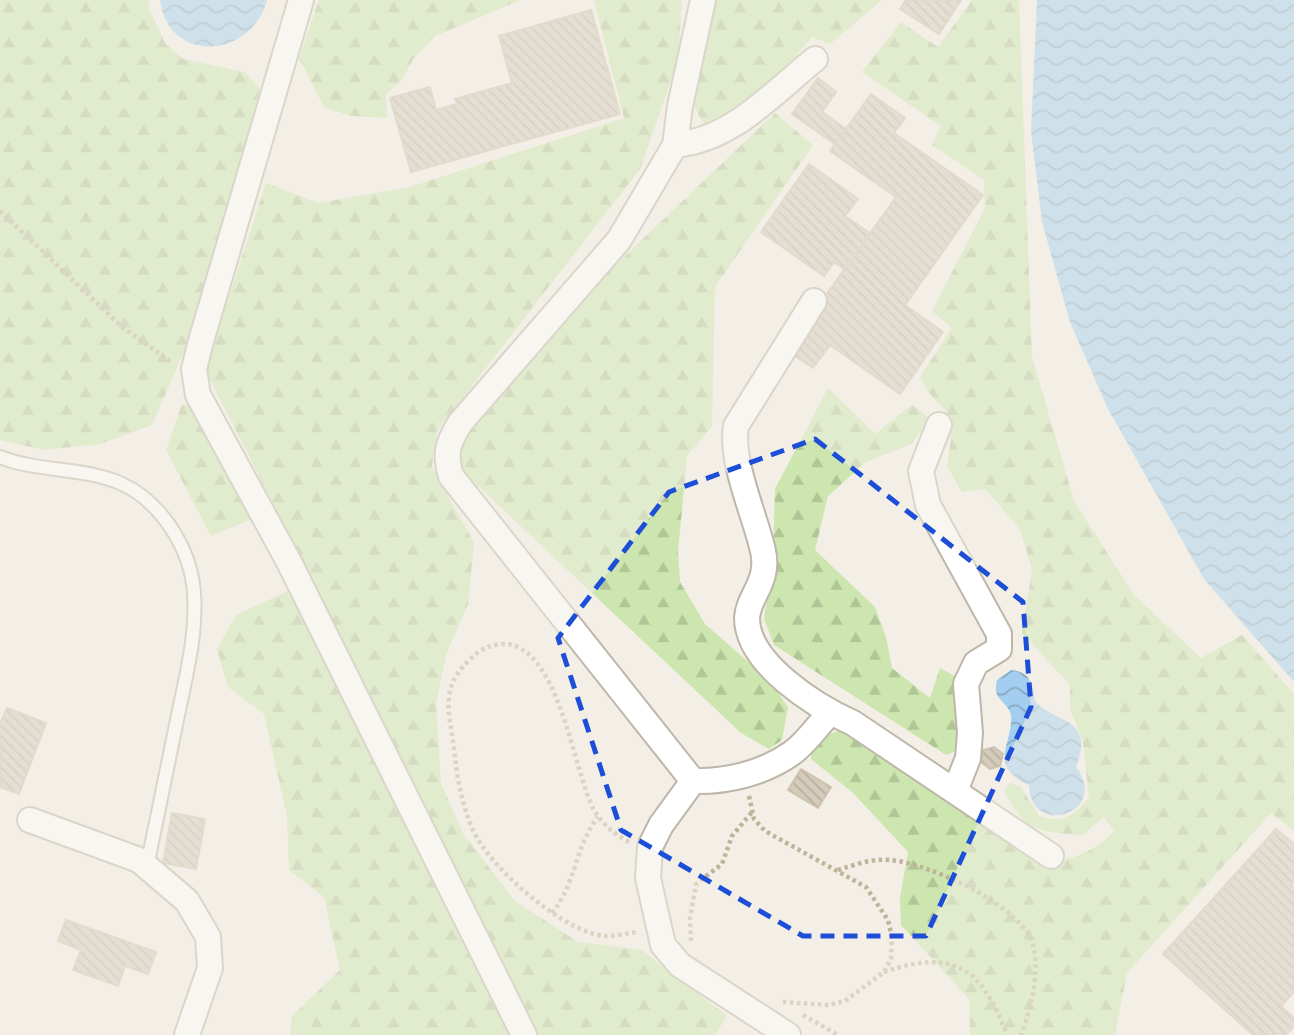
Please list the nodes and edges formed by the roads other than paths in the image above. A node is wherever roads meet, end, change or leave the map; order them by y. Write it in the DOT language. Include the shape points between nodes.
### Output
graph roads {
  1 [pos="302,0"];
  2 [pos="703,0"];
  3 [pos="815,60"];
  4 [pos="675,145"];
  5 [pos="814,301"];
  6 [pos="939,425"];
  7 [pos="0,457"];
  8 [pos="830,713"];
  9 [pos="693,781"];
  10 [pos="955,792"];
  11 [pos="30,820"];
  12 [pos="1051,856"];
  13 [pos="147,867"];
  14 [pos="187,1035"];
  15 [pos="524,1035"];
  16 [pos="788,1035"];
  1 -- 15 [label="street" via="201,341 194,369 198,396 289,562"];
  2 -- 4 [label="street"];
  3 -- 4 [label="street" via="714,138"];
  4 -- 9 [label="street" via="619,240 460,423 447,443 446,459 451,476"];
  5 -- 8 [label="street" via="736,426 734,437 764,555 760,588 747,616 751,636 758,652 781,677"];
  6 -- 10 [label="street" via="921,471 928,505 999,634 999,649 976,663 966,684 968,758"];
  7 -- 13 [label="lane" via="119,483 160,513 186,561 194,591 189,663"];
  8 -- 9 [label="street" via="793,753 744,776"];
  8 -- 10 [label="street" via="853,723"];
  9 -- 16 [label="street" via="660,825 650,847 648,878 663,945 680,965"];
  10 -- 12 [label="street"];
  11 -- 13 [label="street" via="139,860"];
  13 -- 14 [label="street" via="187,901 208,937 210,968"];
}
